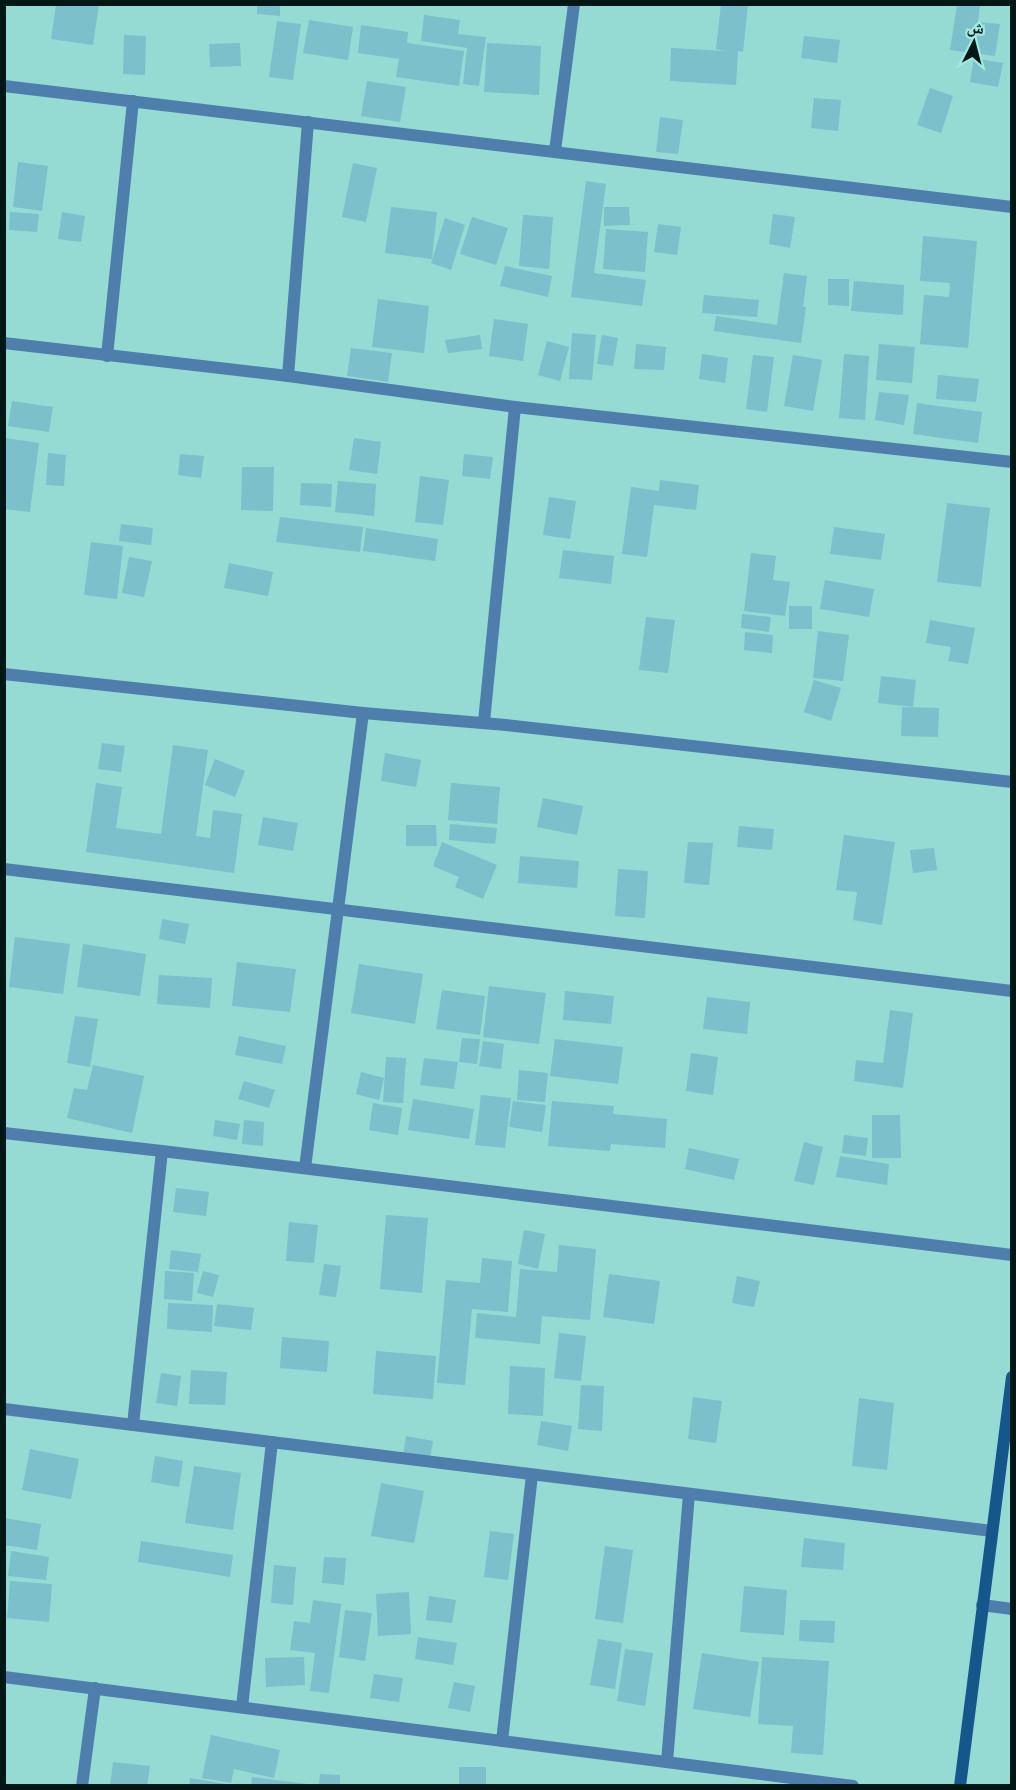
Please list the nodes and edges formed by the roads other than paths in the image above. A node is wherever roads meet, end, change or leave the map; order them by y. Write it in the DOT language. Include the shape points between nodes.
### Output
graph roads {
  1 [pos="574,4"];
  2 [pos="4,86"];
  3 [pos="133,101"];
  4 [pos="308,122"];
  5 [pos="555,152"];
  6 [pos="1011,207"];
  7 [pos="4,343"];
  8 [pos="107,356"];
  9 [pos="288,376"];
  10 [pos="515,406"];
  11 [pos="1011,462"];
  12 [pos="4,674"];
  13 [pos="363,713"];
  14 [pos="484,722"];
  15 [pos="1011,782"];
  16 [pos="4,869"];
  17 [pos="338,910"];
  18 [pos="1011,991"];
  19 [pos="4,1133"];
  20 [pos="162,1151"];
  21 [pos="305,1168"];
  22 [pos="1011,1255"];
  23 [pos="1011,1377"];
  24 [pos="4,1409"];
  25 [pos="133,1425"];
  26 [pos="272,1442"];
  27 [pos="532,1475"];
  28 [pos="689,1494"];
  29 [pos="992,1532"];
  30 [pos="982,1605"];
  31 [pos="1011,1609"];
  32 [pos="4,1677"];
  33 [pos="95,1688"];
  34 [pos="242,1707"];
  35 [pos="502,1741"];
  36 [pos="667,1762"];
  37 [pos="82,1785"];
  38 [pos="853,1785"];
  39 [pos="960,1785"];
  1 -- 5 [label="street"];
  2 -- 3 [label="street"];
  3 -- 4 [label="street"];
  3 -- 8 [label="street"];
  4 -- 5 [label="street"];
  4 -- 9 [label="street"];
  5 -- 6 [label="street"];
  7 -- 8 [label="street"];
  8 -- 9 [label="street"];
  9 -- 10 [label="street"];
  10 -- 11 [label="street"];
  10 -- 14 [label="street"];
  12 -- 13 [label="street"];
  13 -- 14 [label="street"];
  13 -- 17 [label="street"];
  14 -- 15 [label="street"];
  16 -- 17 [label="street"];
  17 -- 18 [label="street"];
  17 -- 21 [label="street"];
  19 -- 20 [label="street"];
  20 -- 21 [label="street"];
  20 -- 25 [label="street"];
  21 -- 22 [label="street"];
  23 -- 29 [label="street"];
  24 -- 25 [label="street"];
  25 -- 26 [label="street"];
  26 -- 27 [label="street"];
  26 -- 34 [label="street"];
  27 -- 28 [label="street"];
  27 -- 35 [label="street"];
  28 -- 29 [label="street"];
  28 -- 36 [label="street"];
  29 -- 30 [label="street"];
  30 -- 31 [label="street"];
  30 -- 39 [label="street"];
  32 -- 33 [label="street"];
  33 -- 34 [label="street"];
  33 -- 37 [label="street"];
  34 -- 35 [label="street"];
  35 -- 36 [label="street"];
  36 -- 38 [label="street"];
}
